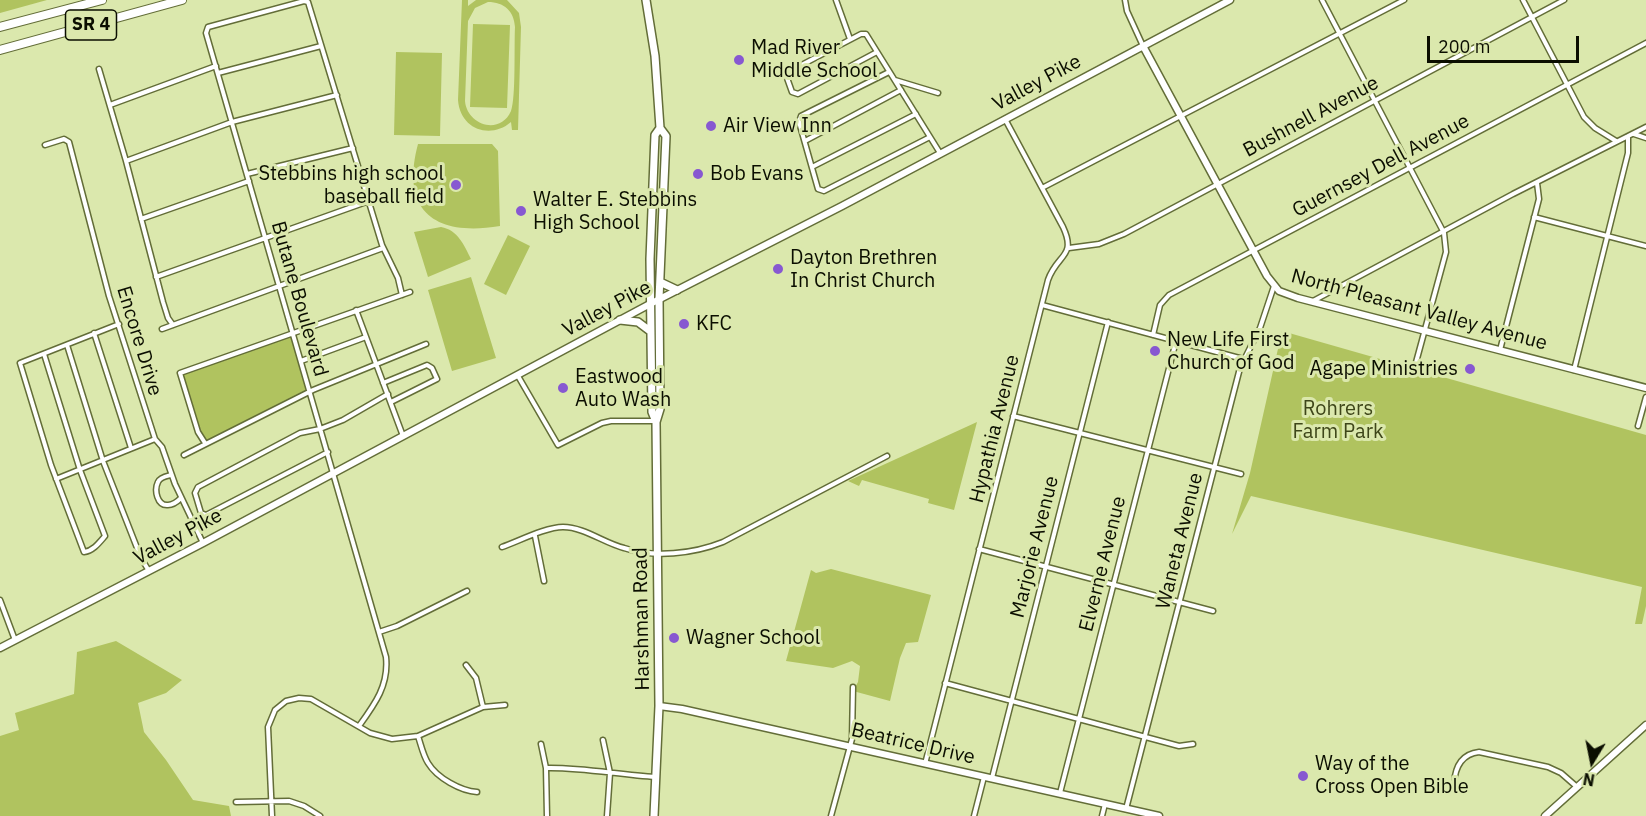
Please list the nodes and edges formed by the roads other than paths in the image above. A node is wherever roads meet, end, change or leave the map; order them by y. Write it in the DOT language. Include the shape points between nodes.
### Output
graph roads {
  1 [pos="102,0"];
  2 [pos="182,0"];
  3 [pos="646,0"];
  4 [pos="836,0"];
  5 [pos="1125,0"];
  6 [pos="1230,0"];
  7 [pos="1322,0"];
  8 [pos="1404,0"];
  9 [pos="1522,0"];
  10 [pos="1564,0"];
  11 [pos="1532,17"];
  12 [pos="0,27"];
  13 [pos="1340,34"];
  14 [pos="850,39"];
  15 [pos="1646,44"];
  16 [pos="322,46"];
  17 [pos="1143,46"];
  18 [pos="0,50"];
  19 [pos="877,52"];
  20 [pos="216,66"];
  21 [pos="99,69"];
  22 [pos="889,72"];
  23 [pos="218,74"];
  24 [pos="894,80"];
  25 [pos="1568,85"];
  26 [pos="901,90"];
  27 [pos="938,93"];
  28 [pos="337,95"];
  29 [pos="1374,101"];
  30 [pos="110,105"];
  31 [pos="916,114"];
  32 [pos="1181,116"];
  33 [pos="1005,119"];
  34 [pos="232,122"];
  35 [pos="1646,127"];
  36 [pos="660,128"];
  37 [pos="1634,134"];
  38 [pos="1628,136"];
  39 [pos="930,137"];
  40 [pos="1646,138"];
  41 [pos="805,141"];
  42 [pos="1616,141"];
  43 [pos="45,145"];
  44 [pos="353,148"];
  45 [pos="940,153"];
  46 [pos="126,161"];
  47 [pos="812,167"];
  48 [pos="1410,168"];
  49 [pos="247,174"];
  50 [pos="249,181"];
  51 [pos="1537,183"];
  52 [pos="1217,184"];
  53 [pos="1042,188"];
  54 [pos="369,201"];
  55 [pos="1534,218"];
  56 [pos="141,219"];
  57 [pos="1443,231"];
  58 [pos="1606,236"];
  59 [pos="265,238"];
  60 [pos="1646,246"];
  61 [pos="383,248"];
  62 [pos="1069,248"];
  63 [pos="1253,250"];
  64 [pos="156,278"];
  65 [pos="660,282"];
  66 [pos="279,286"];
  67 [pos="1274,286"];
  68 [pos="677,290"];
  69 [pos="410,292"];
  70 [pos="402,295"];
  71 [pos="659,299"];
  72 [pos="1312,302"];
  73 [pos="650,304"];
  74 [pos="1042,305"];
  75 [pos="356,310"];
  76 [pos="620,320"];
  77 [pos="1108,322"];
  78 [pos="119,324"];
  79 [pos="173,325"];
  80 [pos="162,329"];
  81 [pos="650,331"];
  82 [pos="1425,331"];
  83 [pos="94,333"];
  84 [pos="292,333"];
  85 [pos="1153,334"];
  86 [pos="366,338"];
  87 [pos="1176,341"];
  88 [pos="426,344"];
  89 [pos="67,345"];
  90 [pos="1500,350"];
  91 [pos="44,354"];
  92 [pos="1243,359"];
  93 [pos="300,361"];
  94 [pos="376,364"];
  95 [pos="1415,366"];
  96 [pos="1574,369"];
  97 [pos="518,376"];
  98 [pos="383,383"];
  99 [pos="1646,388"];
  100 [pos="310,392"];
  101 [pos="388,394"];
  102 [pos="1646,397"];
  103 [pos="391,402"];
  104 [pos="1013,416"];
  105 [pos="656,422"];
  106 [pos="1638,426"];
  107 [pos="320,429"];
  108 [pos="1080,433"];
  109 [pos="404,436"];
  110 [pos="155,439"];
  111 [pos="206,443"];
  112 [pos="131,448"];
  113 [pos="1148,450"];
  114 [pos="328,452"];
  115 [pos="184,455"];
  116 [pos="886,456"];
  117 [pos="103,460"];
  118 [pos="1214,467"];
  119 [pos="80,470"];
  120 [pos="1241,474"];
  121 [pos="171,475"];
  122 [pos="332,475"];
  123 [pos="56,479"];
  124 [pos="181,498"];
  125 [pos="535,536"];
  126 [pos="203,543"];
  127 [pos="502,548"];
  128 [pos="979,549"];
  129 [pos="657,553"];
  130 [pos="1046,567"];
  131 [pos="149,571"];
  132 [pos="544,581"];
  133 [pos="1113,584"];
  134 [pos="467,591"];
  135 [pos="0,600"];
  136 [pos="1180,602"];
  137 [pos="1213,611"];
  138 [pos="379,632"];
  139 [pos="15,640"];
  140 [pos="0,648"];
  141 [pos="466,665"];
  142 [pos="945,684"];
  143 [pos="853,687"];
  144 [pos="1012,701"];
  145 [pos="505,705"];
  146 [pos="659,706"];
  147 [pos="483,707"];
  148 [pos="1079,719"];
  149 [pos="1646,725"];
  150 [pos="359,726"];
  151 [pos="418,736"];
  152 [pos="1145,736"];
  153 [pos="603,740"];
  154 [pos="541,744"];
  155 [pos="1193,744"];
  156 [pos="849,747"];
  157 [pos="925,764"];
  158 [pos="546,768"];
  159 [pos="610,772"];
  160 [pos="657,777"];
  161 [pos="984,777"];
  162 [pos="992,779"];
  163 [pos="1454,784"];
  164 [pos="1577,787"];
  165 [pos="477,792"];
  166 [pos="1060,794"];
  167 [pos="271,800"];
  168 [pos="236,802"];
  169 [pos="1105,804"];
  170 [pos="1126,809"];
  171 [pos="272,816"];
  172 [pos="320,816"];
  173 [pos="547,816"];
  174 [pos="607,816"];
  175 [pos="654,816"];
  176 [pos="831,816"];
  177 [pos="974,816"];
  178 [pos="1102,816"];
  179 [pos="1159,816"];
  180 [pos="1545,816"];
  1 -- 12 [label="highway, SR 4"];
  2 -- 18 [label="highway, SR 4"];
  3 -- 36 [label="main road, Harshman Road"];
  4 -- 14 [label="street"];
  5 -- 17 [label="street"];
  6 -- 17 [label="street, Valley Pike"];
  7 -- 13 [label="street"];
  8 -- 13 [label="street"];
  9 -- 11 [label="street"];
  10 -- 11 [label="street, Bushnell Avenue"];
  11 -- 25 [label="street"];
  11 -- 29 [label="street, Bushnell Avenue"];
  13 -- 29 [label="street"];
  13 -- 32 [label="street"];
  14 -- 19 [label="street" via="866,34"];
  14 -- 19 [label="street" via="790,71 787,78 793,93 798,94"];
  15 -- 25 [label="street, Guernsey Dell Avenue"];
  16 -- 20 [label="street, Butane Boulevard" via="308,2 304,1 210,26 206,29"];
  16 -- 23 [label="street"];
  16 -- 28 [label="street"];
  17 -- 32 [label="street, North Pleasant Valley Avenue"];
  17 -- 33 [label="street, Valley Pike"];
  19 -- 22 [label="street"];
  20 -- 23 [label="street, Butane Boulevard"];
  20 -- 30 [label="street"];
  21 -- 30 [label="street"];
  22 -- 24 [label="street"];
  22 -- 41 [label="street" via="803,115 800,119"];
  23 -- 34 [label="street, Butane Boulevard"];
  24 -- 26 [label="street"];
  24 -- 27 [label="street"];
  25 -- 42 [label="street" via="1589,123"];
  25 -- 48 [label="street, Guernsey Dell Avenue"];
  26 -- 31 [label="street"];
  26 -- 41 [label="street"];
  28 -- 34 [label="street"];
  28 -- 44 [label="street"];
  29 -- 48 [label="street"];
  29 -- 52 [label="street, Bushnell Avenue"];
  30 -- 46 [label="street"];
  31 -- 39 [label="street"];
  31 -- 47 [label="street"];
  32 -- 52 [label="street, North Pleasant Valley Avenue"];
  32 -- 53 [label="street"];
  33 -- 45 [label="street, Valley Pike"];
  33 -- 53 [label="street"];
  34 -- 46 [label="street"];
  34 -- 49 [label="street, Butane Boulevard"];
  35 -- 37 [label="street"];
  36 -- 65 [label="main road, Harshman Road" via="666,136"];
  36 -- 73 [label="main road, Harshman Road" via="654,142"];
  37 -- 38 [label="street"];
  37 -- 40 [label="street"];
  38 -- 42 [label="street"];
  38 -- 58 [label="street" via="1628,153"];
  39 -- 45 [label="street"];
  39 -- 47 [label="street" via="824,191 817,188"];
  41 -- 47 [label="street"];
  42 -- 51 [label="street"];
  43 -- 78 [label="street, Encore Drive" via="67,140"];
  44 -- 49 [label="street"];
  44 -- 54 [label="street"];
  45 -- 68 [label="street, Valley Pike"];
  46 -- 56 [label="street"];
  48 -- 57 [label="street"];
  48 -- 63 [label="street, Guernsey Dell Avenue"];
  49 -- 50 [label="street, Butane Boulevard"];
  50 -- 56 [label="street"];
  50 -- 59 [label="street, Butane Boulevard"];
  51 -- 55 [label="street"];
  51 -- 57 [label="street"];
  52 -- 62 [label="street, Bushnell Avenue" via="1111,239"];
  52 -- 63 [label="street, North Pleasant Valley Avenue"];
  53 -- 62 [label="street" via="1069,239"];
  54 -- 59 [label="street"];
  54 -- 61 [label="street"];
  55 -- 58 [label="street"];
  55 -- 90 [label="street"];
  56 -- 64 [label="street"];
  57 -- 72 [label="street"];
  57 -- 82 [label="street" via="1446,252"];
  58 -- 60 [label="street"];
  58 -- 96 [label="street"];
  59 -- 64 [label="street"];
  59 -- 66 [label="street, Butane Boulevard"];
  61 -- 66 [label="street"];
  61 -- 70 [label="street"];
  62 -- 74 [label="street, Hypathia Avenue" via="1050,275"];
  63 -- 67 [label="street, North Pleasant Valley Avenue"];
  63 -- 85 [label="street, Guernsey Dell Avenue" via="1165,298"];
  64 -- 79 [label="street"];
  65 -- 68 [label="main road"];
  65 -- 71 [label="main road, Harshman Road"];
  66 -- 79 [label="street"];
  66 -- 84 [label="street, Butane Boulevard"];
  67 -- 72 [label="street, North Pleasant Valley Avenue"];
  67 -- 92 [label="street, Waneta Avenue" via="1260,328"];
  68 -- 71 [label="street, Valley Pike"];
  69 -- 70 [label="street"];
  70 -- 75 [label="street"];
  71 -- 73 [label="street, Valley Pike"];
  71 -- 105 [label="main road, Harshman Road" via="660,409"];
  72 -- 82 [label="street, North Pleasant Valley Avenue"];
  73 -- 76 [label="street, Valley Pike"];
  73 -- 81 [label="main road, Harshman Road"];
  74 -- 77 [label="street"];
  74 -- 104 [label="street, Hypathia Avenue"];
  75 -- 84 [label="street"];
  75 -- 86 [label="street"];
  76 -- 81 [label="main road" via="638,322"];
  76 -- 97 [label="street, Valley Pike"];
  77 -- 85 [label="street"];
  77 -- 108 [label="street, Marjorie Avenue"];
  78 -- 83 [label="street"];
  78 -- 110 [label="street, Encore Drive"];
  79 -- 80 [label="street"];
  81 -- 105 [label="main road, Harshman Road" via="652,411"];
  82 -- 90 [label="street, North Pleasant Valley Avenue"];
  82 -- 95 [label="street"];
  83 -- 89 [label="street"];
  83 -- 112 [label="street"];
  84 -- 93 [label="street, Butane Boulevard"];
  84 -- 111 [label="street" via="180,373 198,432"];
  85 -- 87 [label="street"];
  86 -- 93 [label="street"];
  86 -- 94 [label="street"];
  87 -- 92 [label="street"];
  87 -- 113 [label="street, Elverne Avenue"];
  88 -- 94 [label="street"];
  89 -- 91 [label="street"];
  89 -- 117 [label="street"];
  90 -- 96 [label="street, North Pleasant Valley Avenue"];
  91 -- 119 [label="street"];
  91 -- 123 [label="street" via="20,363"];
  92 -- 118 [label="street, Waneta Avenue"];
  93 -- 100 [label="street, Butane Boulevard"];
  94 -- 98 [label="street"];
  94 -- 100 [label="street"];
  96 -- 99 [label="street, North Pleasant Valley Avenue"];
  97 -- 105 [label="street" via="558,445 602,423"];
  97 -- 109 [label="street, Valley Pike"];
  98 -- 101 [label="street"];
  98 -- 103 [label="street" via="427,365 432,368 436,379"];
  100 -- 107 [label="street, Butane Boulevard"];
  100 -- 111 [label="street"];
  101 -- 103 [label="street"];
  101 -- 107 [label="street"];
  102 -- 106 [label="street"];
  103 -- 109 [label="street"];
  104 -- 108 [label="street"];
  104 -- 128 [label="street, Hypathia Avenue"];
  105 -- 129 [label="main road, Harshman Road"];
  107 -- 114 [label="street, Butane Boulevard"];
  107 -- 114 [label="street" via="300,433 196,489 201,513 206,515"];
  108 -- 113 [label="street"];
  108 -- 130 [label="street, Marjorie Avenue"];
  109 -- 122 [label="street, Valley Pike"];
  110 -- 112 [label="street"];
  110 -- 121 [label="street, Encore Drive" via="162,447"];
  111 -- 115 [label="street"];
  112 -- 117 [label="street"];
  113 -- 118 [label="street"];
  113 -- 133 [label="street, Elverne Avenue"];
  114 -- 122 [label="street, Butane Boulevard"];
  116 -- 129 [label="street" via="723,542 693,551"];
  117 -- 119 [label="street"];
  117 -- 131 [label="street"];
  118 -- 120 [label="street"];
  118 -- 136 [label="street, Waneta Avenue"];
  119 -- 123 [label="street"];
  119 -- 123 [label="street" via="105,536 93,549 84,552"];
  121 -- 124 [label="street, Encore Drive"];
  121 -- 124 [label="street" via="158,482 157,496 167,506"];
  122 -- 126 [label="street, Valley Pike"];
  122 -- 138 [label="street, Butane Boulevard"];
  124 -- 126 [label="street, Encore Drive"];
  125 -- 127 [label="street"];
  125 -- 129 [label="street" via="563,527 625,549"];
  125 -- 132 [label="street"];
  126 -- 131 [label="street, Valley Pike"];
  128 -- 130 [label="street"];
  128 -- 142 [label="street, Hypathia Avenue"];
  129 -- 146 [label="main road, Harshman Road"];
  130 -- 133 [label="street"];
  130 -- 144 [label="street, Marjorie Avenue"];
  131 -- 139 [label="street, Valley Pike"];
  133 -- 136 [label="street"];
  133 -- 148 [label="street, Elverne Avenue"];
  134 -- 138 [label="street"];
  135 -- 139 [label="street"];
  136 -- 137 [label="street"];
  136 -- 152 [label="street, Waneta Avenue"];
  138 -- 150 [label="street, Butane Boulevard" via="387,675"];
  139 -- 140 [label="street, Valley Pike"];
  141 -- 147 [label="street" via="476,678"];
  142 -- 144 [label="street"];
  142 -- 157 [label="street, Hypathia Avenue"];
  143 -- 156 [label="street"];
  144 -- 148 [label="street"];
  144 -- 162 [label="street, Marjorie Avenue"];
  145 -- 147 [label="street"];
  146 -- 156 [label="street, Beatrice Drive"];
  146 -- 160 [label="main road, Harshman Road"];
  147 -- 151 [label="street"];
  148 -- 152 [label="street"];
  148 -- 166 [label="street, Elverne Avenue"];
  149 -- 164 [label="street"];
  150 -- 151 [label="street" via="382,737"];
  150 -- 167 [label="street" via="311,699 293,698 279,705 268,727"];
  151 -- 165 [label="street" via="433,770 465,790"];
  152 -- 155 [label="street" via="1179,746"];
  152 -- 170 [label="street, Waneta Avenue"];
  153 -- 159 [label="street"];
  154 -- 158 [label="street"];
  156 -- 157 [label="street, Beatrice Drive"];
  156 -- 176 [label="street"];
  157 -- 161 [label="street, Beatrice Drive"];
  158 -- 159 [label="street"];
  158 -- 173 [label="street"];
  159 -- 160 [label="street"];
  159 -- 174 [label="street"];
  160 -- 175 [label="main road, Harshman Road"];
  161 -- 162 [label="street, Beatrice Drive"];
  161 -- 177 [label="street"];
  162 -- 166 [label="street, Beatrice Drive"];
  163 -- 164 [label="street" via="1461,760 1479,752 1548,766"];
  164 -- 180 [label="street"];
  166 -- 169 [label="street, Beatrice Drive"];
  167 -- 168 [label="street"];
  167 -- 171 [label="street"];
  167 -- 172 [label="street" via="298,803"];
  169 -- 170 [label="street, Beatrice Drive"];
  169 -- 178 [label="street"];
  170 -- 179 [label="street, Beatrice Drive"];
}
